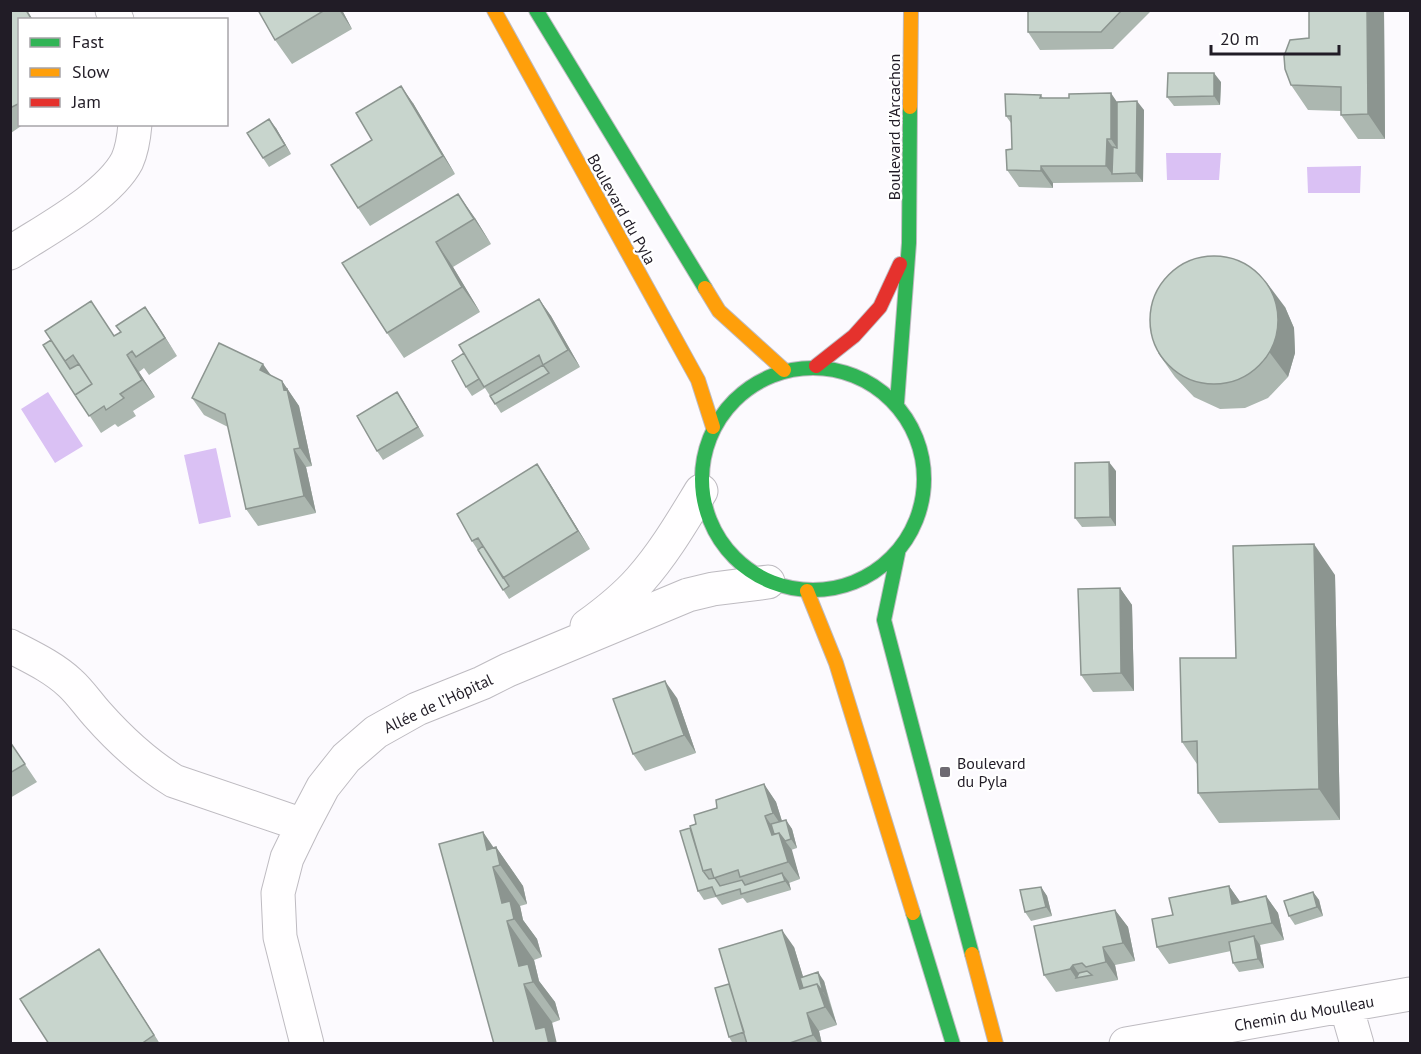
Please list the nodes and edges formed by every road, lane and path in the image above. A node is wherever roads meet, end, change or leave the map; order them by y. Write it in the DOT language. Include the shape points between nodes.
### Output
graph roads {
  1 [pos="494,10"];
  2 [pos="536,10"];
  3 [pos="911,10"];
  4 [pos="135,126"];
  5 [pos="909,243"];
  6 [pos="10,253"];
  7 [pos="816,366"];
  8 [pos="784,370"];
  9 [pos="897,404"];
  10 [pos="713,427"];
  11 [pos="702,491"];
  12 [pos="898,553"];
  13 [pos="768,582"];
  14 [pos="807,591"];
  15 [pos="10,646"];
  16 [pos="554,651"];
  17 [pos="303,825"];
  18 [pos="1410,994"];
  19 [pos="1346,1006"];
  20 [pos="307,1044"];
  21 [pos="952,1044"];
  22 [pos="996,1044"];
  23 [pos="1126,1044"];
  24 [pos="1357,1044"];
  1 -- 10 [label="main road, Boulevard du Pyla" via="695,374"];
  2 -- 8 [label="main road, Boulevard du Pyla" via="719,311"];
  3 -- 5 [label="main road, Boulevard d'Arcachon"];
  4 -- 6 [label="street" via="127,160 112,181 89,202"];
  5 -- 7 [label="main road, Boulevard d'Arcachon" via="880,307 854,336"];
  5 -- 9 [label="main road, Boulevard d'Arcachon"];
  7 -- 8 [label="main road"];
  7 -- 9 [label="main road" via="864,379"];
  8 -- 10 [label="main road" via="746,388"];
  9 -- 12 [label="main road" via="915,430 924,462 924,494 915,525"];
  10 -- 11 [label="main road" via="703,455"];
  11 -- 13 [label="main road" via="712,526 735,559"];
  11 -- 16 [label="street, Allée de l’Hôpital" via="639,581 604,614"];
  12 -- 14 [label="main road" via="879,570 856,582 832,590"];
  12 -- 22 [label="main road" via="884,620"];
  13 -- 14 [label="main road"];
  13 -- 16 [label="street, Allée de l’Hôpital" via="688,595"];
  14 -- 21 [label="main road" via="836,663"];
  15 -- 17 [label="street" via="71,683 134,751 174,781"];
  16 -- 17 [label="street, Allée de l’Hôpital" via="417,709 376,732 346,758 323,788"];
  17 -- 20 [label="street, Allée de l’Hôpital" via="287,858 278,893 280,937"];
  18 -- 19 [label="street, Chemin du Moulleau"];
  19 -- 23 [label="street, Chemin du Moulleau"];
  19 -- 24 [label="street"];
}
